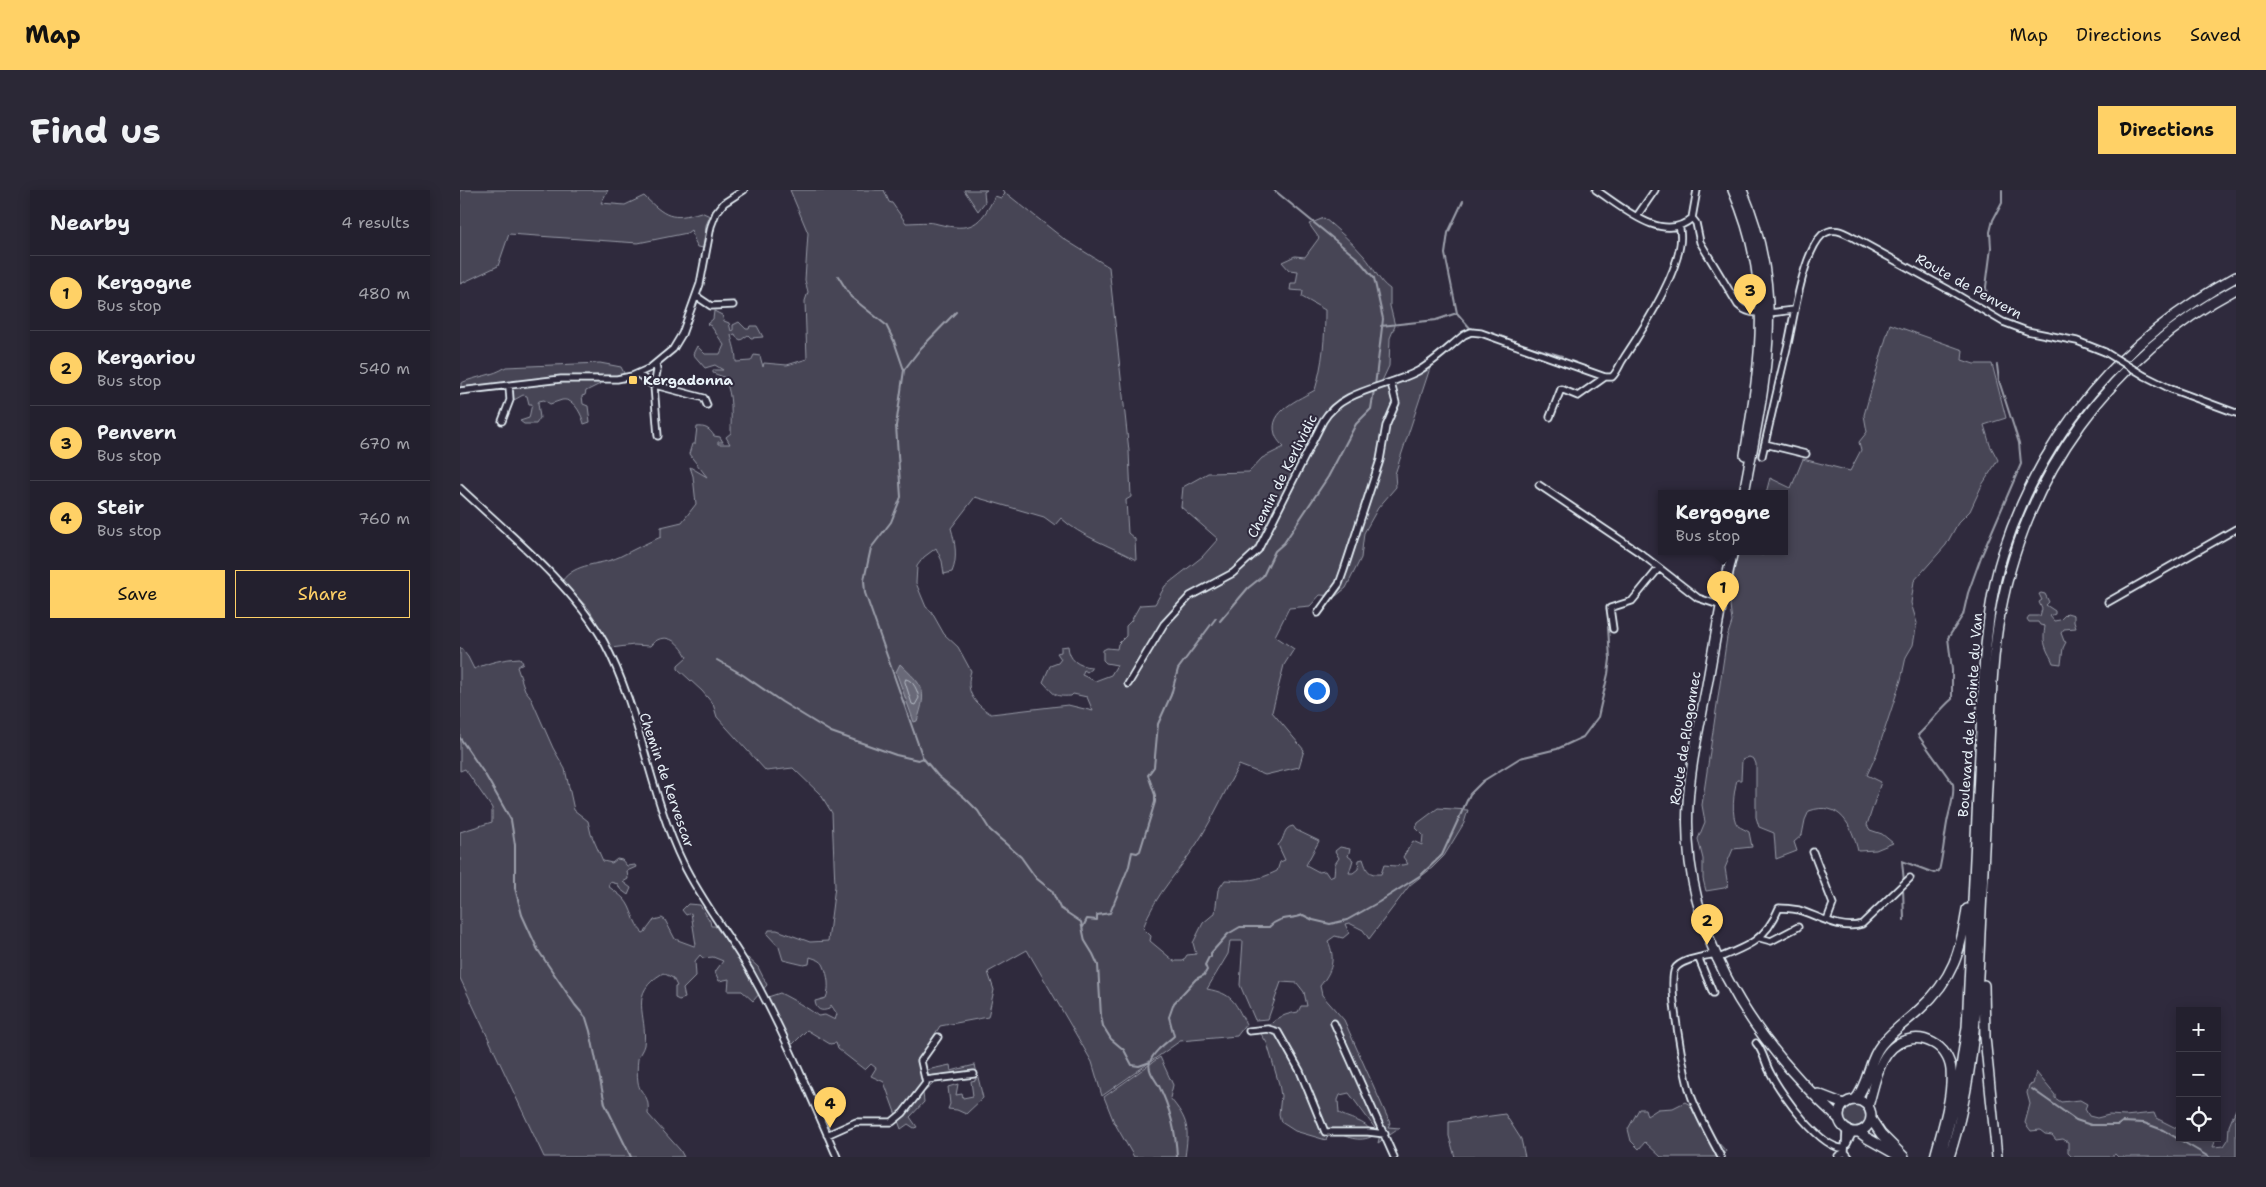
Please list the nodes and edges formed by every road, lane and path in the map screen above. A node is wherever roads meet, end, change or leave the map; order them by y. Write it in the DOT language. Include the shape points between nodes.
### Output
graph roads {
  1 [pos="744,190"];
  2 [pos="1596,190"];
  3 [pos="1655,190"];
  4 [pos="1697,190"];
  5 [pos="1733,190"];
  6 [pos="1742,190"];
  7 [pos="1637,216"];
  8 [pos="1692,218"];
  9 [pos="1679,226"];
  10 [pos="2236,277"];
  11 [pos="2236,289"];
  12 [pos="696,296"];
  13 [pos="734,305"];
  14 [pos="1795,310"];
  15 [pos="1766,312"];
  16 [pos="656,364"];
  17 [pos="638,374"];
  18 [pos="1605,377"];
  19 [pos="1391,383"];
  20 [pos="509,386"];
  21 [pos="654,386"];
  22 [pos="460,391"];
  23 [pos="707,405"];
  24 [pos="2236,413"];
  25 [pos="1550,416"];
  26 [pos="502,421"];
  27 [pos="658,436"];
  28 [pos="1765,444"];
  29 [pos="1806,454"];
  30 [pos="1762,456"];
  31 [pos="1539,485"];
  32 [pos="460,488"];
  33 [pos="1738,490"];
  34 [pos="1745,490"];
  35 [pos="2236,529"];
  36 [pos="1730,555"];
  37 [pos="1659,568"];
  38 [pos="2108,602"];
  39 [pos="1722,606"];
  40 [pos="1318,613"];
  41 [pos="1613,629"];
  42 [pos="1128,684"];
  43 [pos="1990,721"];
  44 [pos="1813,852"];
  45 [pos="1910,878"];
  46 [pos="1973,892"];
  47 [pos="1828,920"];
  48 [pos="1798,927"];
  49 [pos="1760,938"];
  50 [pos="1715,956"];
  51 [pos="1699,959"];
  52 [pos="1713,993"];
  53 [pos="1334,1023"];
  54 [pos="1249,1031"];
  55 [pos="938,1037"];
  56 [pos="1756,1043"];
  57 [pos="974,1074"];
  58 [pos="926,1080"];
  59 [pos="1808,1087"];
  60 [pos="1854,1100"];
  61 [pos="1844,1104"];
  62 [pos="1868,1106"];
  63 [pos="1838,1118"];
  64 [pos="1871,1120"];
  65 [pos="1853,1131"];
  66 [pos="1385,1134"];
  67 [pos="827,1135"];
  68 [pos="1846,1152"];
  69 [pos="1838,1156"];
  70 [pos="837,1157"];
  71 [pos="1394,1157"];
  72 [pos="1721,1157"];
  73 [pos="1904,1157"];
  74 [pos="1935,1157"];
  75 [pos="1940,1157"];
  76 [pos="1949,1157"];
  77 [pos="1997,1157"];
  1 -- 12 [label="street" via="724,203 714,217"];
  2 -- 7 [label="street"];
  3 -- 7 [label="street"];
  4 -- 8 [label="street"];
  5 -- 15 [label="main road" via="1749,235"];
  6 -- 15 [label="main road" via="1760,244"];
  7 -- 9 [label="street" via="1659,227"];
  8 -- 9 [label="street"];
  8 -- 15 [label="street" via="1700,242 1738,305 1747,312"];
  9 -- 18 [label="street" via="1680,244 1662,293 1618,370 1612,377"];
  10 -- 46 [label="main road, Boulevard de la Pointe du Van" via="2165,321 2115,366 2056,441 2020,509 2003,554 1988,623"];
  11 -- 43 [label="main road, Boulevard de la Pointe du Van" via="2188,317 2146,350 2093,406 2060,453 2030,513 2009,574 1997,635"];
  12 -- 13 [label="street" via="712,306"];
  12 -- 16 [label="street" via="675,346"];
  14 -- 15 [label="street"];
  14 -- 24 [label="street, Route de Penvern, bridge" via="1813,248 1821,236 1836,230 2003,322 2027,331 2077,341 2105,352 2172,389"];
  14 -- 28 [label="street"];
  15 -- 33 [label="main road"];
  15 -- 34 [label="main road" via="1766,373"];
  16 -- 17 [label="street"];
  16 -- 21 [label="street"];
  17 -- 20 [label="street" via="617,379 561,379"];
  17 -- 21 [label="street"];
  18 -- 19 [label="street, Chemin de Kerlividic" via="1471,332 1417,372"];
  18 -- 25 [label="street" via="1578,396 1561,389"];
  19 -- 40 [label="street" via="1396,403 1386,426 1380,460 1339,584"];
  19 -- 42 [label="street, Chemin de Kerlividic" via="1352,396 1329,412 1258,550 1233,573 1190,596 1164,624"];
  20 -- 22 [label="street"];
  20 -- 26 [label="street" via="510,400"];
  21 -- 23 [label="street" via="704,398"];
  21 -- 27 [label="street"];
  28 -- 29 [label="street"];
  28 -- 30 [label="street"];
  31 -- 37 [label="street"];
  32 -- 67 [label="street, Chemin de Kervescar" via="564,590 603,640 637,727 676,848 703,899 752,975"];
  35 -- 38 [label="street"];
  36 -- 39 [label="main road, Route de Plogonnec"];
  37 -- 39 [label="street" via="1698,598"];
  37 -- 41 [label="street" via="1632,601 1610,608"];
  39 -- 50 [label="main road, Route de Plogonnec" via="1691,773 1687,816 1694,892"];
  43 -- 76 [label="main road, Boulevard de la Pointe du Van" via="1975,1035 1962,1114"];
  43 -- 77 [label="main road" via="1991,828 1983,994"];
  44 -- 47 [label="street" via="1833,904"];
  45 -- 47 [label="street" via="1862,924 1849,926"];
  46 -- 60 [label="main road" via="1961,946 1950,973 1934,996 1880,1046 1862,1091"];
  46 -- 75 [label="main road, Boulevard de la Pointe du Van" via="1965,1048 1953,1115"];
  47 -- 49 [label="street" via="1779,908 1772,924"];
  48 -- 49 [label="street" via="1771,942"];
  49 -- 50 [label="street"];
  50 -- 51 [label="street"];
  50 -- 59 [label="main road, Route de Plogonnec" via="1754,1023"];
  51 -- 52 [label="street"];
  51 -- 72 [label="street" via="1682,964 1676,969 1673,980 1692,1097"];
  53 -- 66 [label="street"];
  54 -- 66 [label="street" via="1268,1029 1278,1032 1300,1071 1325,1132"];
  55 -- 58 [label="street" via="921,1061"];
  56 -- 68 [label="street" via="1773,1079 1799,1114 1828,1143"];
  57 -- 58 [label="street"];
  58 -- 67 [label="street" via="894,1121 856,1122"];
  59 -- 61 [label="main road"];
  59 -- 63 [label="main road, Route de Plogonnec"];
  60 -- 61 [label="main road"];
  60 -- 62 [label="main road"];
  61 -- 63 [label="main road"];
  62 -- 64 [label="main road"];
  62 -- 74 [label="main road" via="1881,1064 1892,1047 1912,1038 1937,1045 1948,1059 1951,1075 1948,1106"];
  63 -- 65 [label="main road"];
  64 -- 65 [label="main road" via="1867,1127"];
  64 -- 73 [label="main road"];
  65 -- 68 [label="street"];
  65 -- 73 [label="main road"];
  66 -- 71 [label="street"];
  67 -- 70 [label="street, Chemin de Kervescar"];
  68 -- 69 [label="street"];
}
